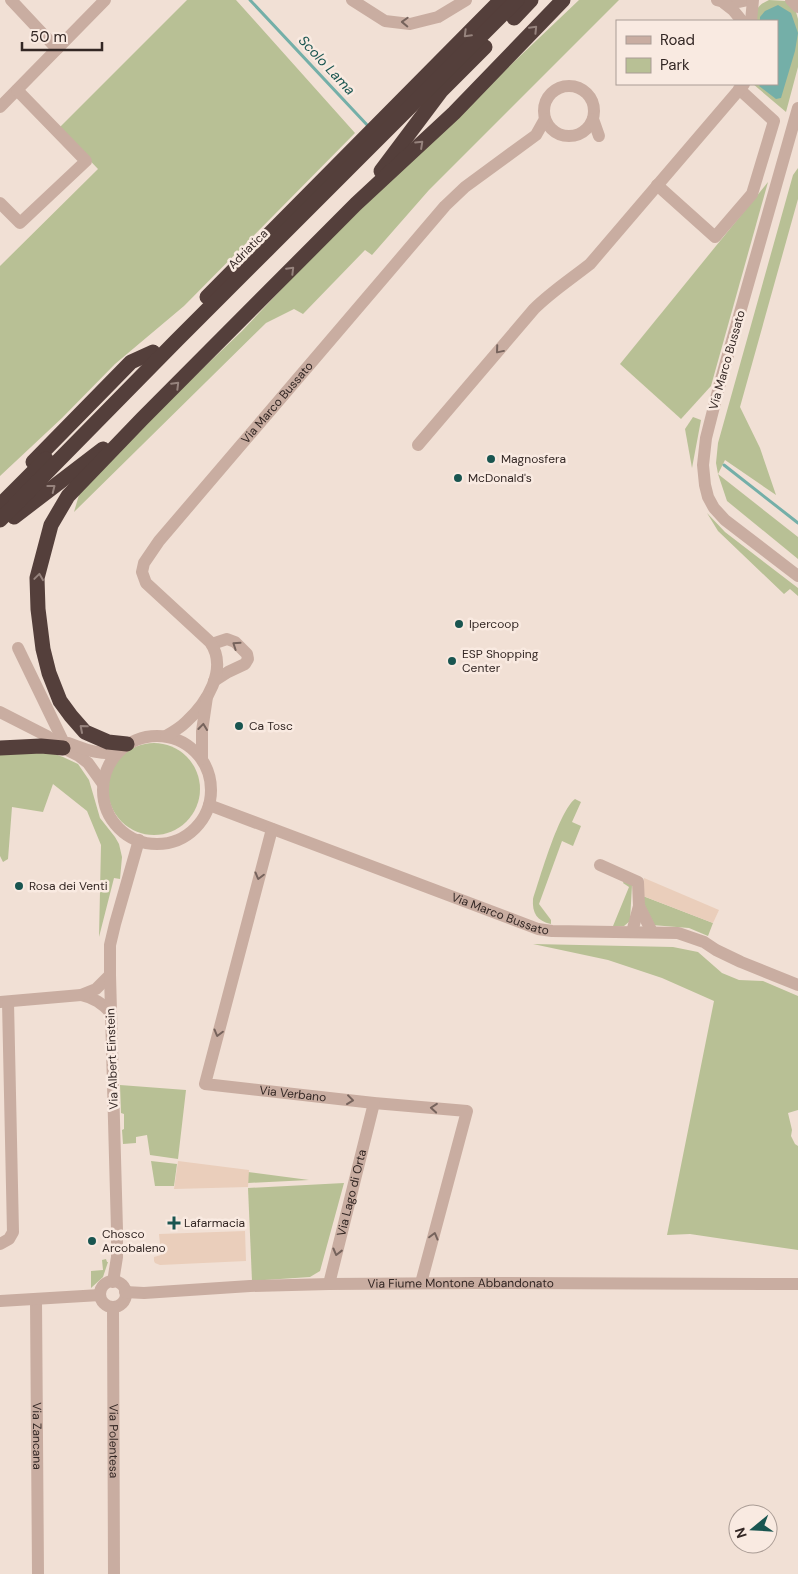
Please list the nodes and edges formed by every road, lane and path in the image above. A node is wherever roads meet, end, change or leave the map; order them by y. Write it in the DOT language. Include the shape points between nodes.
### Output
graph roads {
  1 [pos="11,0"];
  2 [pos="105,0"];
  3 [pos="352,0"];
  4 [pos="466,0"];
  5 [pos="501,0"];
  6 [pos="517,0"];
  7 [pos="531,0"];
  8 [pos="563,0"];
  9 [pos="748,0"];
  10 [pos="753,0"];
  11 [pos="791,0"];
  12 [pos="720,1"];
  13 [pos="798,7"];
  14 [pos="741,20"];
  15 [pos="751,20"];
  16 [pos="57,49"];
  17 [pos="741,86"];
  18 [pos="17,90"];
  19 [pos="0,107"];
  20 [pos="798,108"];
  21 [pos="545,119"];
  22 [pos="386,123"];
  23 [pos="556,132"];
  24 [pos="536,135"];
  25 [pos="357,152"];
  26 [pos="657,186"];
  27 [pos="0,203"];
  28 [pos="356,204"];
  29 [pos="153,352"];
  30 [pos="142,419"];
  31 [pos="418,445"];
  32 [pos="0,492"];
  33 [pos="0,505"];
  34 [pos="0,520"];
  35 [pos="0,529"];
  36 [pos="798,576"];
  37 [pos="212,644"];
  38 [pos="18,648"];
  39 [pos="214,681"];
  40 [pos="208,695"];
  41 [pos="0,712"];
  42 [pos="166,736"];
  43 [pos="63,745"];
  44 [pos="0,748"];
  45 [pos="122,748"];
  46 [pos="202,759"];
  47 [pos="103,784"];
  48 [pos="209,805"];
  49 [pos="272,829"];
  50 [pos="139,840"];
  51 [pos="600,865"];
  52 [pos="639,906"];
  53 [pos="632,932"];
  54 [pos="652,932"];
  55 [pos="704,942"];
  56 [pos="110,975"];
  57 [pos="798,976"];
  58 [pos="798,985"];
  59 [pos="81,994"];
  60 [pos="4,1002"];
  61 [pos="110,1013"];
  62 [pos="374,1103"];
  63 [pos="0,1244"];
  64 [pos="113,1282"];
  65 [pos="421,1283"];
  66 [pos="328,1284"];
  67 [pos="798,1284"];
  68 [pos="125,1292"];
  69 [pos="100,1294"];
  70 [pos="36,1300"];
  71 [pos="0,1301"];
  72 [pos="112,1307"];
  73 [pos="38,1574"];
  74 [pos="114,1574"];
  1 -- 16 [label="street"];
  2 -- 16 [label="street"];
  4 -- 3 [label="street, one-way" via="438,17 410,24 385,21"];
  5 -- 22 [label="highway, Adriatica, one-way"];
  6 -- 22 [label="highway, Adriatica"];
  7 -- 28 [label="highway" via="441,91"];
  28 -- 8 [label="highway, one-way" via="454,113"];
  9 -- 12 [label="street" via="738,3"];
  10 -- 15 [label="street"];
  11 -- 13 [label="street"];
  12 -- 14 [label="street" via="734,10"];
  16 -- 18 [label="street"];
  17 -- 26 [label="street"];
  17 -- 26 [label="street" via="774,121 752,194 715,237"];
  18 -- 19 [label="street"];
  18 -- 27 [label="street" via="86,161 20,223"];
  20 -- 36 [label="street, Via Marco Bussato" via="720,383 706,438 703,465 705,486 714,508"];
  21 -- 23 [label="street"];
  21 -- 23 [label="street" via="546,102 557,89 574,86 588,95 594,111 589,127 569,136"];
  21 -- 24 [label="street, Via Marco Bussato"];
  22 -- 25 [label="highway, Adriatica"];
  23 -- 24 [label="street, Via Marco Bussato"];
  24 -- 37 [label="street, Via Marco Bussato" via="465,187 445,206 151,552 142,572 146,583"];
  25 -- 29 [label="highway, Adriatica"];
  25 -- 34 [label="highway, Adriatica"];
  26 -- 31 [label="street, one-way" via="590,264 530,313"];
  30 -- 28 [label="highway, one-way"];
  29 -- 32 [label="highway" via="132,362"];
  29 -- 33 [label="highway, Adriatica"];
  35 -- 30 [label="highway, one-way"];
  45 -- 30 [label="highway, one-way" via="85,732 60,701 43,649 37,578 51,525 68,496"];
  37 -- 39 [label="street" via="217,663"];
  39 -- 37 [label="street, one-way" via="245,664 248,659 235,642 227,639"];
  38 -- 43 [label="street"];
  39 -- 40 [label="street"];
  40 -- 42 [label="street" via="186,722"];
  46 -- 40 [label="street, one-way" via="202,731"];
  41 -- 43 [label="street"];
  42 -- 45 [label="street" via="140,738"];
  42 -- 46 [label="street" via="180,740"];
  43 -- 44 [label="highway"];
  43 -- 45 [label="street" via="104,754"];
  43 -- 47 [label="street" via="88,763"];
  45 -- 47 [label="street" via="107,768"];
  46 -- 48 [label="street" via="210,776"];
  47 -- 50 [label="street" via="103,799 116,826"];
  48 -- 49 [label="street, Via Marco Bussato"];
  48 -- 50 [label="street" via="205,816 193,830 178,840 160,844"];
  49 -- 53 [label="street, Via Marco Bussato" via="538,929"];
  49 -- 62 [label="street, Via Verbano, one-way" via="205,1084"];
  50 -- 56 [label="street, Via Albert Einstein" via="110,945"];
  51 -- 52 [label="street" via="638,882"];
  52 -- 53 [label="street"];
  52 -- 54 [label="street"];
  53 -- 54 [label="street, Via Marco Bussato"];
  54 -- 55 [label="street, Via Marco Bussato" via="678,933"];
  55 -- 57 [label="street"];
  55 -- 58 [label="street, Via Marco Bussato" via="741,962"];
  56 -- 59 [label="street" via="96,989"];
  56 -- 61 [label="street, Via Albert Einstein"];
  59 -- 60 [label="street"];
  59 -- 61 [label="street" via="92,997"];
  60 -- 63 [label="street" via="13,1232"];
  61 -- 64 [label="street, Via Albert Einstein" via="117,1230"];
  65 -- 62 [label="street, Via Verbano, one-way" via="467,1111"];
  62 -- 66 [label="street, Via Lago di Orta, one-way"];
  64 -- 68 [label="street" via="122,1286"];
  64 -- 69 [label="street" via="104,1285"];
  65 -- 66 [label="street, Via Fiume Montone Abbandonato"];
  65 -- 67 [label="street, Via Fiume Montone Abbandonato"];
  66 -- 68 [label="street, Via Fiume Montone Abbandonato"];
  68 -- 72 [label="street" via="121,1304"];
  69 -- 70 [label="street"];
  69 -- 72 [label="street" via="103,1303"];
  70 -- 71 [label="street"];
  70 -- 73 [label="street, Via Zancana"];
  72 -- 74 [label="street, Via Polentesa"];
}
